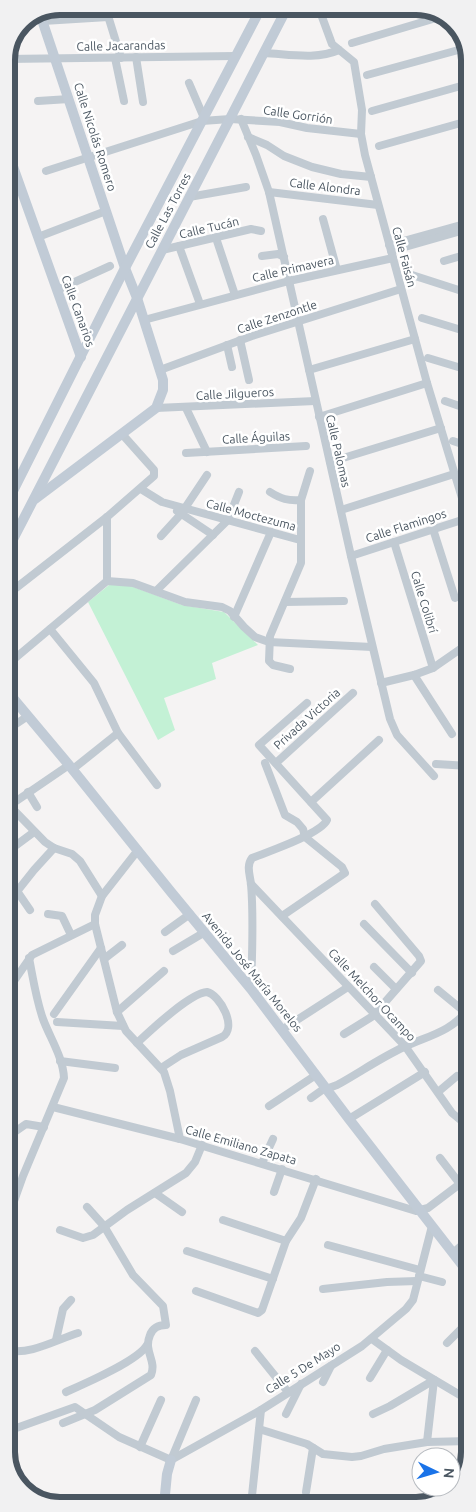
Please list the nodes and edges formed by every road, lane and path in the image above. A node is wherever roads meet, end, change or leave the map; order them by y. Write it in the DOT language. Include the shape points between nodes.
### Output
graph roads {
  1 [pos="257,15"];
  2 [pos="283,15"];
  3 [pos="321,15"];
  4 [pos="108,17"];
  5 [pos="42,18"];
  6 [pos="43,18"];
  7 [pos="434,19"];
  8 [pos="352,43"];
  9 [pos="459,49"];
  10 [pos="339,50"];
  11 [pos="264,53"];
  12 [pos="235,56"];
  13 [pos="136,57"];
  14 [pos="55,58"];
  15 [pos="118,58"];
  16 [pos="15,59"];
  17 [pos="367,75"];
  18 [pos="189,83"];
  19 [pos="461,86"];
  20 [pos="69,99"];
  21 [pos="38,101"];
  22 [pos="124,101"];
  23 [pos="143,102"];
  24 [pos="372,111"];
  25 [pos="236,119"];
  26 [pos="203,120"];
  27 [pos="461,123"];
  28 [pos="362,134"];
  29 [pos="248,138"];
  30 [pos="378,146"];
  31 [pos="88,158"];
  32 [pos="46,171"];
  33 [pos="15,172"];
  34 [pos="370,177"];
  35 [pos="246,187"];
  36 [pos="269,192"];
  37 [pos="190,197"];
  38 [pos="378,205"];
  39 [pos="106,211"];
  40 [pos="323,219"];
  41 [pos="461,225"];
  42 [pos="261,231"];
  43 [pos="461,231"];
  44 [pos="38,237"];
  45 [pos="216,238"];
  46 [pos="179,246"];
  47 [pos="162,250"];
  48 [pos="391,251"];
  49 [pos="262,256"];
  50 [pos="284,257"];
  51 [pos="461,257"];
  52 [pos="444,261"];
  53 [pos="110,266"];
  54 [pos="125,268"];
  55 [pos="337,270"];
  56 [pos="409,274"];
  57 [pos="289,281"];
  58 [pos="57,290"];
  59 [pos="401,290"];
  60 [pos="461,292"];
  61 [pos="236,295"];
  62 [pos="137,298"];
  63 [pos="200,304"];
  64 [pos="422,318"];
  65 [pos="144,320"];
  66 [pos="298,322"];
  67 [pos="461,330"];
  68 [pos="415,339"];
  69 [pos="240,340"];
  70 [pos="227,345"];
  71 [pos="81,357"];
  72 [pos="428,358"];
  73 [pos="232,368"];
  74 [pos="461,368"];
  75 [pos="160,370"];
  76 [pos="309,370"];
  77 [pos="249,380"];
  78 [pos="427,383"];
  79 [pos="315,401"];
  80 [pos="445,401"];
  81 [pos="461,407"];
  82 [pos="156,408"];
  83 [pos="186,408"];
  84 [pos="319,417"];
  85 [pos="440,428"];
  86 [pos="122,434"];
  87 [pos="453,441"];
  88 [pos="461,444"];
  89 [pos="306,446"];
  90 [pos="208,452"];
  91 [pos="186,453"];
  92 [pos="330,462"];
  93 [pos="310,471"];
  94 [pos="454,474"];
  95 [pos="207,475"];
  96 [pos="15,487"];
  97 [pos="141,489"];
  98 [pos="239,492"];
  99 [pos="270,492"];
  100 [pos="461,496"];
  101 [pos="300,500"];
  102 [pos="33,501"];
  103 [pos="340,510"];
  104 [pos="183,511"];
  105 [pos="107,517"];
  106 [pos="228,520"];
  107 [pos="461,521"];
  108 [pos="433,529"];
  109 [pos="271,532"];
  110 [pos="213,534"];
  111 [pos="15,536"];
  112 [pos="161,536"];
  113 [pos="300,540"];
  114 [pos="394,542"];
  115 [pos="351,556"];
  116 [pos="107,581"];
  117 [pos="15,589"];
  118 [pos="156,592"];
  119 [pos="455,598"];
  120 [pos="344,601"];
  121 [pos="285,602"];
  122 [pos="234,617"];
  123 [pos="50,629"];
  124 [pos="269,642"];
  125 [pos="372,647"];
  126 [pos="461,649"];
  127 [pos="15,658"];
  128 [pos="433,668"];
  129 [pos="290,669"];
  130 [pos="414,675"];
  131 [pos="381,683"];
  132 [pos="353,693"];
  133 [pos="15,701"];
  134 [pos="308,703"];
  135 [pos="28,716"];
  136 [pos="15,725"];
  137 [pos="118,733"];
  138 [pos="452,734"];
  139 [pos="379,740"];
  140 [pos="266,763"];
  141 [pos="276,763"];
  142 [pos="436,764"];
  143 [pos="461,766"];
  144 [pos="71,767"];
  145 [pos="434,776"];
  146 [pos="157,785"];
  147 [pos="28,792"];
  148 [pos="15,800"];
  149 [pos="311,802"];
  150 [pos="37,807"];
  151 [pos="15,812"];
  152 [pos="34,832"];
  153 [pos="305,837"];
  154 [pos="15,846"];
  155 [pos="54,848"];
  156 [pos="138,850"];
  157 [pos="251,884"];
  158 [pos="17,892"];
  159 [pos="15,894"];
  160 [pos="102,896"];
  161 [pos="375,904"];
  162 [pos="30,910"];
  163 [pos="48,914"];
  164 [pos="190,914"];
  165 [pos="282,916"];
  166 [pos="95,924"];
  167 [pos="364,924"];
  168 [pos="165,932"];
  169 [pos="205,932"];
  170 [pos="71,936"];
  171 [pos="122,945"];
  172 [pos="101,948"];
  173 [pos="173,952"];
  174 [pos="29,958"];
  175 [pos="104,959"];
  176 [pos="374,967"];
  177 [pos="164,971"];
  178 [pos="412,973"];
  179 [pos="32,977"];
  180 [pos="15,979"];
  181 [pos="15,980"];
  182 [pos="348,987"];
  183 [pos="252,989"];
  184 [pos="396,989"];
  185 [pos="438,990"];
  186 [pos="461,1006"];
  187 [pos="117,1012"];
  188 [pos="375,1013"];
  189 [pos="54,1014"];
  190 [pos="461,1017"];
  191 [pos="57,1022"];
  192 [pos="123,1026"];
  193 [pos="283,1029"];
  194 [pos="344,1034"];
  195 [pos="137,1043"];
  196 [pos="405,1046"];
  197 [pos="60,1061"];
  198 [pos="115,1068"];
  199 [pos="161,1068"];
  200 [pos="425,1072"];
  201 [pos="316,1075"];
  202 [pos="457,1076"];
  203 [pos="326,1088"];
  204 [pos="438,1092"];
  205 [pos="311,1098"];
  206 [pos="53,1106"];
  207 [pos="270,1106"];
  208 [pos="348,1119"];
  209 [pos="461,1121"];
  210 [pos="44,1127"];
  211 [pos="15,1131"];
  212 [pos="180,1139"];
  213 [pos="273,1139"];
  214 [pos="202,1146"];
  215 [pos="440,1158"];
  216 [pos="262,1163"];
  217 [pos="282,1169"];
  218 [pos="316,1179"];
  219 [pos="460,1184"];
  220 [pos="274,1192"];
  221 [pos="155,1193"];
  222 [pos="15,1198"];
  223 [pos="86,1207"];
  224 [pos="420,1211"];
  225 [pos="182,1212"];
  226 [pos="223,1220"];
  227 [pos="104,1226"];
  228 [pos="432,1226"];
  229 [pos="60,1230"];
  230 [pos="286,1241"];
  231 [pos="328,1245"];
  232 [pos="461,1246"];
  233 [pos="187,1251"];
  234 [pos="453,1253"];
  235 [pos="461,1263"];
  236 [pos="419,1275"];
  237 [pos="273,1279"];
  238 [pos="442,1282"];
  239 [pos="323,1289"];
  240 [pos="196,1291"];
  241 [pos="71,1300"];
  242 [pos="461,1329"];
  243 [pos="78,1332"];
  244 [pos="372,1339"];
  245 [pos="56,1340"];
  246 [pos="447,1343"];
  247 [pos="146,1345"];
  248 [pos="387,1350"];
  249 [pos="254,1351"];
  250 [pos="15,1352"];
  251 [pos="332,1364"];
  252 [pos="370,1378"];
  253 [pos="434,1380"];
  254 [pos="323,1382"];
  255 [pos="302,1384"];
  256 [pos="66,1392"];
  257 [pos="288,1392"];
  258 [pos="461,1396"];
  259 [pos="161,1400"];
  260 [pos="196,1400"];
  261 [pos="261,1410"];
  262 [pos="286,1414"];
  263 [pos="373,1414"];
  264 [pos="86,1415"];
  265 [pos="64,1423"];
  266 [pos="15,1428"];
  267 [pos="259,1430"];
  268 [pos="461,1440"];
  269 [pos="427,1442"];
  270 [pos="140,1447"];
  271 [pos="313,1448"];
  272 [pos="172,1460"];
  273 [pos="306,1492"];
  274 [pos="166,1497"];
  275 [pos="252,1497"];
  1 -- 12 [label="street, Calle Las Torres"];
  2 -- 11 [label="street, Calle Las Torres"];
  3 -- 10 [label="street, Calle Faisán" via="332,44"];
  4 -- 6 [label="street"];
  4 -- 15 [label="street"];
  5 -- 14 [label="street, Calle Nicolás Romero"];
  7 -- 8 [label="street"];
  9 -- 17 [label="street"];
  10 -- 11 [label="street" via="317,56"];
  10 -- 28 [label="street, Calle Faisán" via="354,62 362,110"];
  11 -- 25 [label="street, Calle Las Torres"];
  12 -- 13 [label="street, Calle Jacarandas"];
  12 -- 26 [label="street, Calle Las Torres"];
  13 -- 15 [label="street, Calle Jacarandas"];
  13 -- 23 [label="street"];
  14 -- 15 [label="street, Calle Jacarandas"];
  14 -- 16 [label="street, Calle Jacarandas"];
  14 -- 20 [label="street, Calle Nicolás Romero"];
  15 -- 22 [label="street"];
  18 -- 26 [label="street"];
  19 -- 24 [label="street"];
  20 -- 21 [label="street"];
  20 -- 31 [label="street, Calle Nicolás Romero"];
  25 -- 26 [label="street, Calle Gorrión"];
  25 -- 28 [label="street, Calle Gorrión"];
  25 -- 29 [label="street, Calle Palomas"];
  25 -- 37 [label="street, Calle Las Torres"];
  26 -- 31 [label="street, Calle Gorrión"];
  26 -- 54 [label="street, Calle Las Torres"];
  27 -- 30 [label="street"];
  28 -- 34 [label="street, Calle Faisán"];
  29 -- 34 [label="street" via="312,167"];
  29 -- 36 [label="street, Calle Palomas"];
  31 -- 32 [label="street, Calle Gorrión"];
  31 -- 39 [label="street, Calle Nicolás Romero"];
  33 -- 44 [label="street, Calle Canarios"];
  34 -- 38 [label="street, Calle Faisán"];
  35 -- 37 [label="street"];
  36 -- 38 [label="street, Calle Alondra"];
  36 -- 50 [label="street, Calle Palomas"];
  37 -- 47 [label="street, Calle Las Torres"];
  38 -- 48 [label="street, Calle Faisán"];
  39 -- 44 [label="street"];
  39 -- 54 [label="street, Calle Nicolás Romero"];
  40 -- 55 [label="street"];
  41 -- 48 [label="street"];
  42 -- 45 [label="street, Calle Tucán" via="251,229"];
  43 -- 48 [label="street"];
  44 -- 58 [label="street, Calle Canarios"];
  45 -- 46 [label="street, Calle Tucán"];
  45 -- 61 [label="street"];
  46 -- 47 [label="street, Calle Tucán"];
  46 -- 63 [label="street"];
  47 -- 62 [label="street, Calle Las Torres"];
  48 -- 55 [label="street, Calle Primavera"];
  48 -- 59 [label="street, Calle Faisán"];
  49 -- 50 [label="street" via="278,254"];
  50 -- 57 [label="street, Calle Palomas"];
  51 -- 52 [label="street"];
  53 -- 58 [label="street"];
  54 -- 62 [label="street"];
  54 -- 71 [label="street, Calle Las Torres"];
  55 -- 57 [label="street, Calle Primavera"];
  56 -- 60 [label="street"];
  57 -- 61 [label="street, Calle Primavera"];
  57 -- 66 [label="street, Calle Palomas"];
  58 -- 71 [label="street, Calle Canarios"];
  59 -- 66 [label="street, Calle Zenzontle"];
  59 -- 68 [label="street, Calle Faisán"];
  61 -- 63 [label="street, Calle Primavera"];
  62 -- 65 [label="street"];
  62 -- 102 [label="street, Calle Las Torres"];
  63 -- 65 [label="street, Calle Primavera"];
  64 -- 67 [label="street"];
  65 -- 75 [label="street"];
  66 -- 69 [label="street, Calle Zenzontle"];
  66 -- 76 [label="street, Calle Palomas"];
  68 -- 76 [label="street"];
  68 -- 78 [label="street, Calle Faisán"];
  69 -- 70 [label="street, Calle Zenzontle"];
  69 -- 77 [label="street"];
  70 -- 73 [label="street"];
  70 -- 75 [label="street, Calle Zenzontle"];
  71 -- 96 [label="street, Calle Canarios"];
  72 -- 74 [label="street"];
  75 -- 82 [label="street" via="163,390"];
  76 -- 79 [label="street, Calle Palomas"];
  78 -- 84 [label="street"];
  78 -- 85 [label="street, Calle Faisán"];
  79 -- 83 [label="street, Calle Jilgueros"];
  79 -- 84 [label="street, Calle Palomas"];
  80 -- 81 [label="street"];
  82 -- 83 [label="street, Calle Jilgueros"];
  82 -- 86 [label="street"];
  83 -- 90 [label="street, Calle Águilas"];
  84 -- 92 [label="street, Calle Palomas"];
  85 -- 92 [label="street"];
  85 -- 94 [label="street, Calle Faisán"];
  86 -- 97 [label="street" via="154,470 155,473"];
  86 -- 102 [label="street"];
  87 -- 88 [label="street"];
  89 -- 90 [label="street, Calle Águilas"];
  90 -- 91 [label="street, Calle Águilas"];
  92 -- 103 [label="street, Calle Palomas"];
  93 -- 101 [label="street"];
  94 -- 100 [label="street, Calle Faisán"];
  94 -- 103 [label="street"];
  95 -- 104 [label="street"];
  97 -- 104 [label="street, Calle Moctezuma"];
  97 -- 105 [label="street"];
  98 -- 106 [label="street"];
  99 -- 101 [label="street" via="290,501"];
  101 -- 113 [label="street"];
  102 -- 111 [label="street"];
  103 -- 115 [label="street, Calle Palomas"];
  104 -- 106 [label="street, Calle Moctezuma"];
  104 -- 110 [label="street"];
  104 -- 112 [label="street"];
  105 -- 116 [label="street"];
  105 -- 117 [label="street"];
  106 -- 109 [label="street, Calle Moctezuma"];
  106 -- 110 [label="street"];
  107 -- 108 [label="street, Calle Flamingos"];
  108 -- 114 [label="street, Calle Flamingos"];
  108 -- 119 [label="street"];
  109 -- 113 [label="street, Calle Moctezuma"];
  109 -- 122 [label="street"];
  110 -- 118 [label="street"];
  113 -- 121 [label="street, Calle Moctezuma" via="301,563"];
  114 -- 115 [label="street, Calle Flamingos"];
  114 -- 128 [label="street, Calle Colibrí"];
  115 -- 125 [label="street, Calle Palomas"];
  116 -- 118 [label="street" via="133,583"];
  116 -- 123 [label="street"];
  118 -- 122 [label="street" via="185,602 222,607 230,610"];
  120 -- 121 [label="street"];
  121 -- 124 [label="street, Calle Moctezuma"];
  122 -- 124 [label="street" via="255,637"];
  123 -- 127 [label="street"];
  123 -- 137 [label="street" via="94,683"];
  124 -- 125 [label="street"];
  124 -- 129 [label="street, Calle Moctezuma" via="270,664"];
  125 -- 131 [label="street, Calle Palomas"];
  126 -- 128 [label="street"];
  128 -- 130 [label="street"];
  130 -- 131 [label="street"];
  130 -- 138 [label="street"];
  131 -- 145 [label="street, Calle Palomas" via="397,735"];
  132 -- 141 [label="street, Privada Victoria"];
  133 -- 135 [label="street, Avenida José María Morelos"];
  134 -- 141 [label="street" via="260,743"];
  135 -- 136 [label="street"];
  135 -- 144 [label="street, Avenida José María Morelos"];
  137 -- 144 [label="street"];
  137 -- 146 [label="street"];
  139 -- 149 [label="street"];
  140 -- 153 [label="street" via="285,815 297,822"];
  141 -- 149 [label="street"];
  142 -- 143 [label="street"];
  144 -- 147 [label="street"];
  144 -- 156 [label="street, Avenida José María Morelos"];
  147 -- 148 [label="street"];
  147 -- 150 [label="street"];
  149 -- 153 [label="street" via="327,820 325,825"];
  151 -- 152 [label="street"];
  152 -- 154 [label="street"];
  152 -- 155 [label="street"];
  153 -- 157 [label="street" via="252,858 249,868"];
  153 -- 165 [label="street" via="345,873"];
  155 -- 158 [label="street"];
  155 -- 160 [label="street" via="72,854 80,861"];
  156 -- 160 [label="street"];
  156 -- 164 [label="street, Avenida José María Morelos"];
  157 -- 165 [label="street, Calle Melchor Ocampo"];
  157 -- 183 [label="street"];
  158 -- 159 [label="street"];
  158 -- 162 [label="street"];
  160 -- 166 [label="street" via="96,909"];
  161 -- 178 [label="street" via="419,956 421,961"];
  163 -- 170 [label="street" via="62,916"];
  164 -- 168 [label="street"];
  164 -- 169 [label="street, Avenida José María Morelos"];
  165 -- 182 [label="street, Calle Melchor Ocampo"];
  166 -- 170 [label="street"];
  166 -- 172 [label="street"];
  167 -- 178 [label="street"];
  169 -- 173 [label="street"];
  169 -- 183 [label="street, Avenida José María Morelos"];
  170 -- 174 [label="street"];
  171 -- 175 [label="street"];
  172 -- 175 [label="street"];
  172 -- 189 [label="street"];
  174 -- 179 [label="street"];
  174 -- 180 [label="street"];
  175 -- 187 [label="street"];
  176 -- 184 [label="street"];
  177 -- 187 [label="street"];
  178 -- 184 [label="street"];
  179 -- 181 [label="street"];
  179 -- 197 [label="street" via="42,1018"];
  182 -- 188 [label="street, Calle Melchor Ocampo"];
  182 -- 193 [label="street"];
  183 -- 193 [label="street, Avenida José María Morelos"];
  184 -- 188 [label="street"];
  185 -- 186 [label="street"];
  187 -- 192 [label="street"];
  188 -- 194 [label="street"];
  188 -- 196 [label="street, Calle Melchor Ocampo"];
  190 -- 196 [label="street" via="427,1039"];
  191 -- 192 [label="street"];
  192 -- 195 [label="street"];
  193 -- 201 [label="street, Avenida José María Morelos"];
  195 -- 199 [label="street"];
  195 -- 199 [label="street" via="199,994 207,992 216,996 227,1017 227,1033"];
  196 -- 200 [label="street, Calle Melchor Ocampo"];
  196 -- 203 [label="street" via="337,1086"];
  197 -- 198 [label="street"];
  197 -- 206 [label="street" via="64,1078"];
  199 -- 212 [label="street" via="168,1081"];
  200 -- 204 [label="street, Calle Melchor Ocampo"];
  200 -- 208 [label="street"];
  201 -- 203 [label="street, Avenida José María Morelos"];
  201 -- 207 [label="street"];
  202 -- 204 [label="street"];
  203 -- 205 [label="street"];
  203 -- 208 [label="street, Avenida José María Morelos"];
  204 -- 209 [label="street, Calle Melchor Ocampo"];
  206 -- 210 [label="street"];
  206 -- 212 [label="street, Calle Emiliano Zapata"];
  208 -- 224 [label="street, Avenida José María Morelos"];
  210 -- 211 [label="street" via="26,1124"];
  210 -- 222 [label="street"];
  212 -- 214 [label="street, Calle Emiliano Zapata"];
  213 -- 216 [label="street"];
  214 -- 216 [label="street, Calle Emiliano Zapata"];
  214 -- 221 [label="street" via="186,1173"];
  215 -- 219 [label="street"];
  216 -- 217 [label="street, Calle Emiliano Zapata"];
  217 -- 218 [label="street, Calle Emiliano Zapata"];
  217 -- 220 [label="street"];
  218 -- 224 [label="street, Calle Emiliano Zapata"];
  218 -- 230 [label="street" via="301,1218"];
  219 -- 224 [label="street"];
  221 -- 225 [label="street"];
  221 -- 227 [label="street"];
  223 -- 227 [label="street"];
  224 -- 228 [label="street, Avenida José María Morelos"];
  226 -- 230 [label="street"];
  227 -- 229 [label="street" via="86,1238"];
  227 -- 247 [label="street" via="133,1275 165,1309 166,1325 156,1327"];
  228 -- 234 [label="street, Avenida José María Morelos"];
  228 -- 236 [label="street, Calle 5 De Mayo"];
  230 -- 237 [label="street"];
  231 -- 236 [label="street"];
  232 -- 234 [label="street"];
  233 -- 237 [label="street"];
  234 -- 235 [label="street, Avenida José María Morelos"];
  236 -- 238 [label="street"];
  236 -- 239 [label="street"];
  236 -- 244 [label="street, Calle 5 De Mayo" via="410,1306"];
  237 -- 240 [label="street" via="258,1313"];
  241 -- 245 [label="street" via="63,1309"];
  242 -- 246 [label="street"];
  243 -- 245 [label="street"];
  244 -- 248 [label="street"];
  244 -- 251 [label="street, Calle 5 De Mayo"];
  245 -- 250 [label="street"];
  247 -- 256 [label="street" via="142,1352 124,1363"];
  247 -- 264 [label="street" via="153,1367 149,1377"];
  248 -- 252 [label="street"];
  248 -- 253 [label="street"];
  249 -- 257 [label="street"];
  251 -- 254 [label="street"];
  251 -- 255 [label="street, Calle 5 De Mayo"];
  253 -- 258 [label="street"];
  253 -- 263 [label="street"];
  253 -- 269 [label="street"];
  255 -- 257 [label="street, Calle 5 De Mayo"];
  255 -- 262 [label="street"];
  257 -- 261 [label="street, Calle 5 De Mayo"];
  259 -- 270 [label="street"];
  260 -- 272 [label="street"];
  261 -- 267 [label="street"];
  261 -- 272 [label="street, Calle 5 De Mayo"];
  264 -- 265 [label="street"];
  264 -- 266 [label="street" via="72,1407"];
  264 -- 270 [label="street"];
  267 -- 271 [label="street"];
  267 -- 275 [label="street"];
  268 -- 269 [label="street"];
  269 -- 271 [label="street" via="352,1457 323,1454"];
  270 -- 272 [label="street"];
  271 -- 273 [label="street"];
  272 -- 274 [label="street" via="167,1474"];
}
